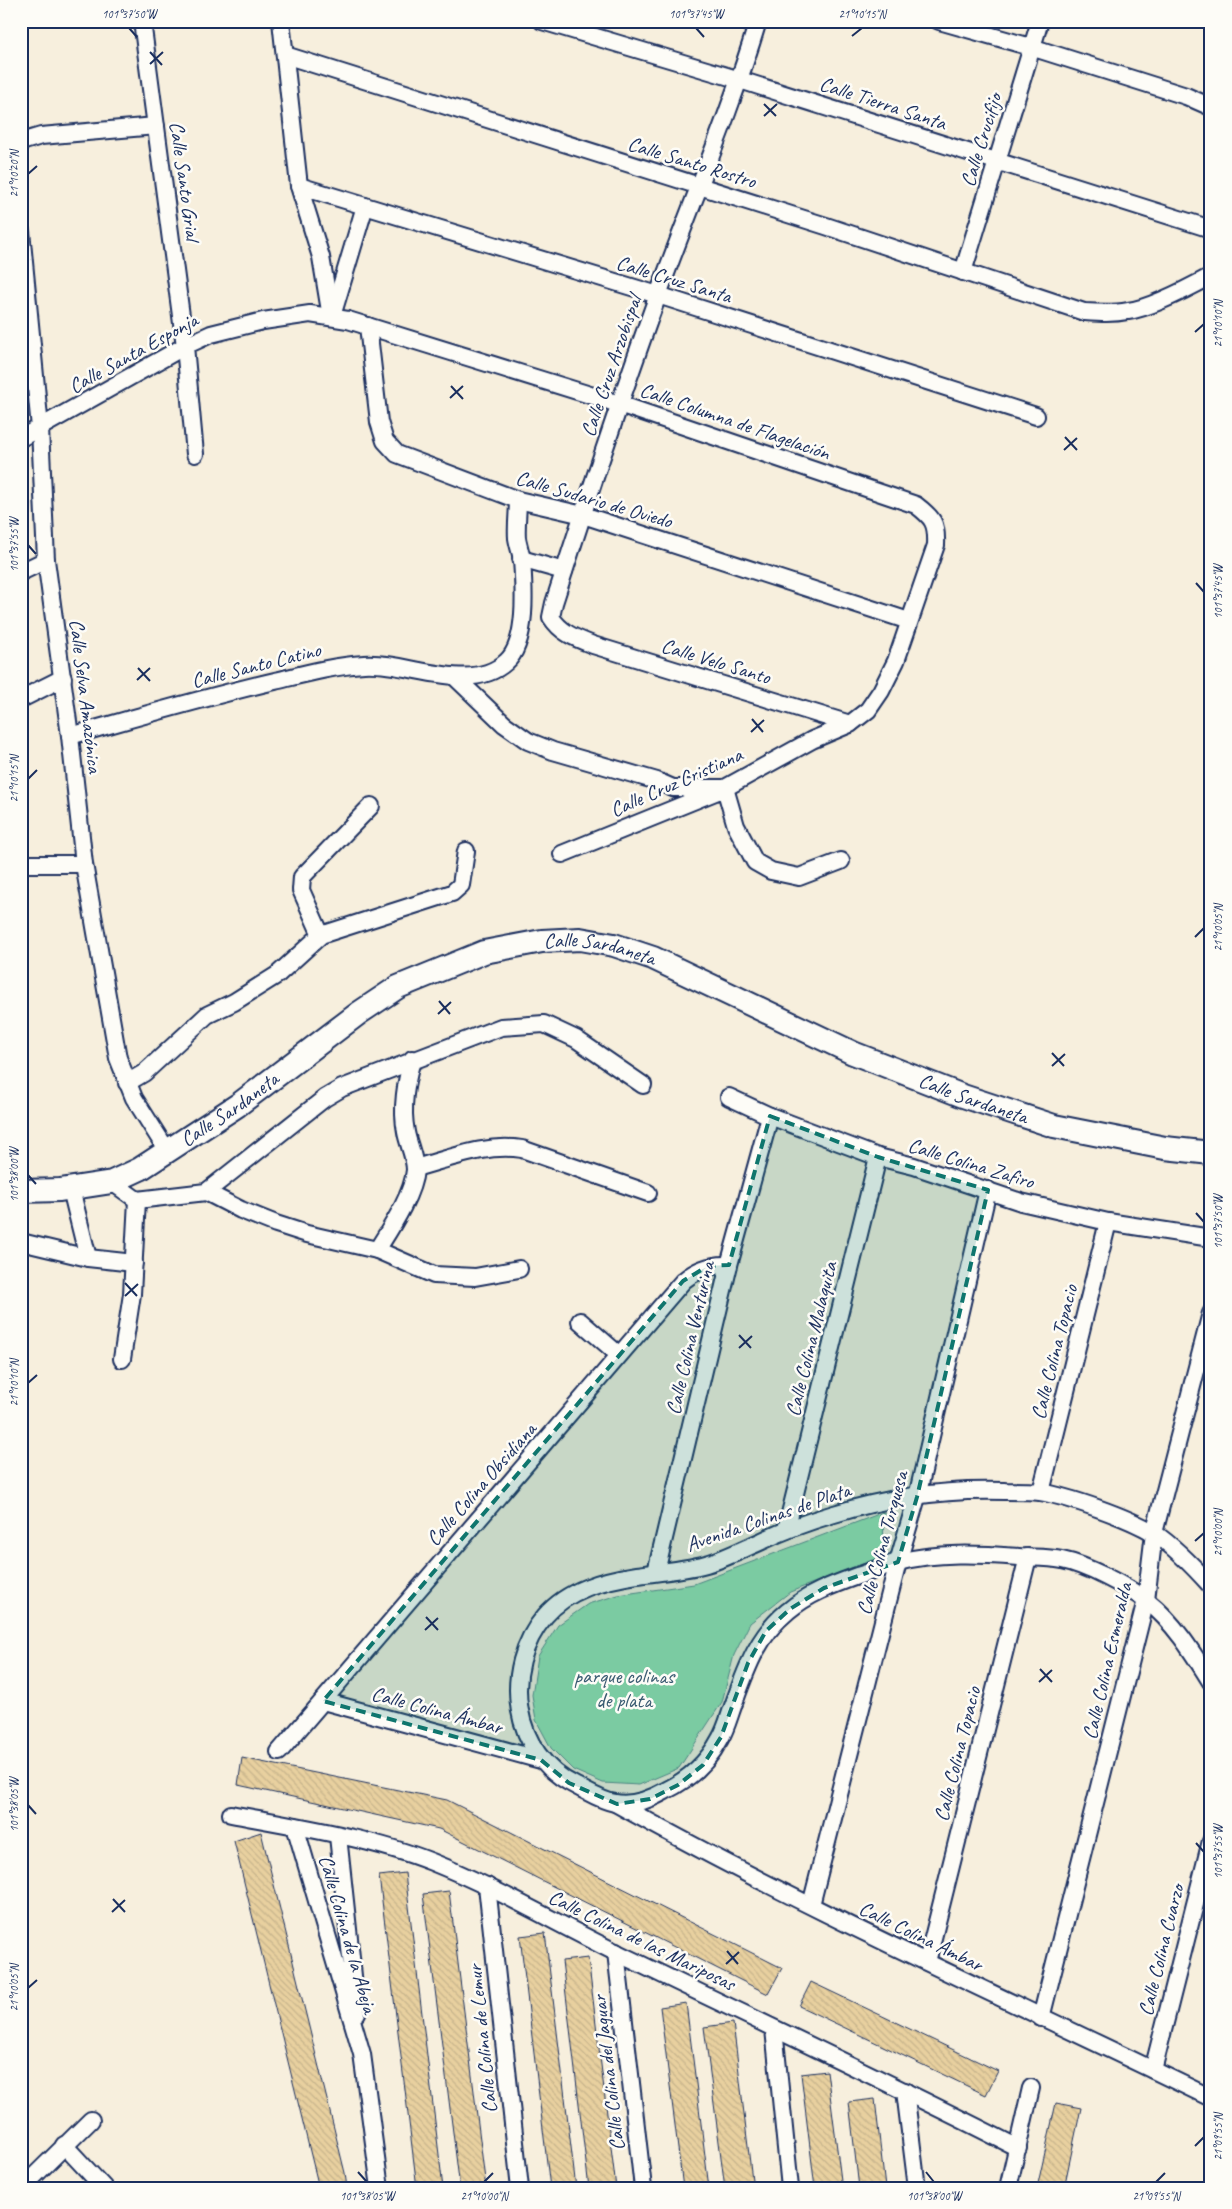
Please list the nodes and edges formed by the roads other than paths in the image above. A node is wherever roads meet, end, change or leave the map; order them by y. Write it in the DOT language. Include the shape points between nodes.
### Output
graph roads {
  1 [pos="142,21"];
  2 [pos="280,21"];
  3 [pos="542,21"];
  4 [pos="758,21"];
  5 [pos="939,21"];
  6 [pos="1040,21"];
  7 [pos="1031,47"];
  8 [pos="285,55"];
  9 [pos="740,80"];
  10 [pos="1211,106"];
  11 [pos="156,126"];
  12 [pos="21,142"];
  13 [pos="998,162"];
  14 [pos="299,186"];
  15 [pos="698,186"];
  16 [pos="365,206"];
  17 [pos="1211,229"];
  18 [pos="21,231"];
  19 [pos="963,272"];
  20 [pos="24,275"];
  21 [pos="1211,276"];
  22 [pos="658,295"];
  23 [pos="310,314"];
  24 [pos="331,317"];
  25 [pos="368,326"];
  26 [pos="185,346"];
  27 [pos="619,404"];
  28 [pos="1036,416"];
  29 [pos="40,428"];
  30 [pos="21,438"];
  31 [pos="195,454"];
  32 [pos="518,500"];
  33 [pos="916,505"];
  34 [pos="583,516"];
  35 [pos="522,559"];
  36 [pos="46,560"];
  37 [pos="564,571"];
  38 [pos="21,572"];
  39 [pos="909,620"];
  40 [pos="570,636"];
  41 [pos="455,677"];
  42 [pos="63,678"];
  43 [pos="21,698"];
  44 [pos="850,724"];
  45 [pos="70,736"];
  46 [pos="725,788"];
  47 [pos="372,806"];
  48 [pos="466,851"];
  49 [pos="562,854"];
  50 [pos="841,861"];
  51 [pos="21,864"];
  52 [pos="84,864"];
  53 [pos="321,935"];
  54 [pos="412,1059"];
  55 [pos="127,1083"];
  56 [pos="643,1085"];
  57 [pos="729,1097"];
  58 [pos="770,1116"];
  59 [pos="168,1152"];
  60 [pos="1211,1152"];
  61 [pos="878,1157"];
  62 [pos="415,1168"];
  63 [pos="112,1182"];
  64 [pos="72,1188"];
  65 [pos="988,1190"];
  66 [pos="21,1191"];
  67 [pos="206,1192"];
  68 [pos="648,1193"];
  69 [pos="137,1200"];
  70 [pos="1108,1222"];
  71 [pos="1211,1238"];
  72 [pos="21,1242"];
  73 [pos="377,1250"];
  74 [pos="88,1258"];
  75 [pos="134,1263"];
  76 [pos="729,1265"];
  77 [pos="519,1269"];
  78 [pos="1211,1313"];
  79 [pos="580,1321"];
  80 [pos="620,1356"];
  81 [pos="122,1359"];
  82 [pos="1041,1492"];
  83 [pos="918,1497"];
  84 [pos="786,1530"];
  85 [pos="1154,1534"];
  86 [pos="1028,1558"];
  87 [pos="898,1562"];
  88 [pos="656,1572"];
  89 [pos="1211,1586"];
  90 [pos="1146,1600"];
  91 [pos="1211,1682"];
  92 [pos="323,1701"];
  93 [pos="279,1752"];
  94 [pos="541,1760"];
  95 [pos="617,1804"];
  96 [pos="231,1814"];
  97 [pos="295,1826"];
  98 [pos="338,1836"];
  99 [pos="1211,1840"];
  100 [pos="487,1886"];
  101 [pos="811,1905"];
  102 [pos="616,1952"];
  103 [pos="927,1962"];
  104 [pos="1041,2018"];
  105 [pos="774,2029"];
  106 [pos="362,2054"];
  107 [pos="1153,2070"];
  108 [pos="1031,2088"];
  109 [pos="905,2091"];
  110 [pos="1211,2098"];
  111 [pos="91,2120"];
  112 [pos="64,2146"];
  113 [pos="1018,2148"];
  114 [pos="22,2188"];
  115 [pos="104,2188"];
  116 [pos="380,2188"];
  117 [pos="520,2188"];
  118 [pos="643,2188"];
  119 [pos="790,2188"];
  120 [pos="917,2188"];
  121 [pos="1008,2188"];
  1 -- 11 [label="street, Calle Santo Grial"];
  2 -- 8 [label="street"];
  3 -- 9 [label="street, Calle Tierra Santa"];
  4 -- 9 [label="street, Calle Cruz Arzobispal"];
  5 -- 7 [label="street"];
  6 -- 7 [label="street, Calle Crucifijo"];
  7 -- 10 [label="street"];
  7 -- 13 [label="street, Calle Crucifijo"];
  8 -- 14 [label="street"];
  8 -- 15 [label="street, Calle Santo Rostro"];
  9 -- 13 [label="street, Calle Tierra Santa"];
  9 -- 15 [label="street, Calle Cruz Arzobispal"];
  11 -- 12 [label="street" via="41,136"];
  11 -- 26 [label="street, Calle Santo Grial"];
  13 -- 17 [label="street, Calle Tierra Santa"];
  13 -- 19 [label="street, Calle Crucifijo"];
  14 -- 16 [label="street, Calle Cruz Santa"];
  14 -- 24 [label="street" via="321,257"];
  15 -- 19 [label="street, Calle Santo Rostro"];
  15 -- 22 [label="street, Calle Cruz Arzobispal"];
  16 -- 22 [label="street, Calle Cruz Santa"];
  16 -- 24 [label="street"];
  18 -- 20 [label="street, Calle Selva Amazónica"];
  19 -- 21 [label="street, Calle Santo Rostro" via="1084,312 1108,314 1130,311 1166,298"];
  20 -- 29 [label="street, Calle Selva Amazónica"];
  22 -- 27 [label="street, Calle Cruz Arzobispal"];
  22 -- 28 [label="street, Calle Cruz Santa"];
  23 -- 24 [label="street, Calle Columna de Flagelación"];
  23 -- 26 [label="street, Calle Santa Esponja" via="211,334"];
  24 -- 25 [label="street, Calle Columna de Flagelación"];
  25 -- 27 [label="street, Calle Columna de Flagelación"];
  25 -- 32 [label="street, Calle Sudario de Oviedo" via="379,422 385,441 397,454 412,461"];
  26 -- 29 [label="street, Calle Santa Esponja"];
  26 -- 31 [label="street, Calle Santo Grial"];
  27 -- 33 [label="street, Calle Columna de Flagelación"];
  27 -- 34 [label="street, Calle Cruz Arzobispal"];
  29 -- 30 [label="street, Calle Santa Esponja"];
  29 -- 36 [label="street, Calle Selva Amazónica"];
  32 -- 34 [label="street, Calle Sudario de Oviedo"];
  32 -- 35 [label="street, Calle Santo Catino" via="517,538"];
  33 -- 39 [label="street, Calle Cruz Cristiana" via="931,516 936,529 936,545"];
  34 -- 37 [label="street, Calle Cruz Arzobispal"];
  34 -- 39 [label="street, Calle Sudario de Oviedo"];
  35 -- 37 [label="street"];
  35 -- 41 [label="street, Calle Santo Catino" via="523,619 516,649 507,662 494,670 480,676"];
  36 -- 38 [label="street"];
  36 -- 42 [label="street, Calle Selva Amazónica"];
  37 -- 40 [label="street, Calle Cruz Arzobispal" via="551,617 558,628"];
  39 -- 44 [label="street, Calle Cruz Cristiana" via="896,661 881,692 868,710"];
  40 -- 44 [label="street, Calle Velo Santo"];
  41 -- 45 [label="street, Calle Santo Catino" via="405,666 366,664 330,668 226,692"];
  41 -- 46 [label="street" via="504,724 528,741 673,788"];
  42 -- 43 [label="street"];
  42 -- 45 [label="street, Calle Selva Amazónica"];
  44 -- 46 [label="street, Calle Cruz Cristiana" via="812,740"];
  45 -- 52 [label="street, Calle Selva Amazónica"];
  46 -- 49 [label="street, Calle Cruz Cristiana"];
  46 -- 50 [label="street" via="736,826 755,862 771,871 799,877"];
  47 -- 53 [label="street" via="302,878 301,890"];
  48 -- 53 [label="street" via="461,885 452,893"];
  51 -- 52 [label="street"];
  52 -- 55 [label="street, Calle Selva Amazónica" via="118,1058"];
  53 -- 55 [label="street" via="277,975 207,1015 144,1073"];
  54 -- 56 [label="street" via="501,1027 544,1024 576,1039"];
  54 -- 62 [label="street" via="404,1106"];
  54 -- 67 [label="street" via="325,1098"];
  55 -- 59 [label="street, Calle Selva Amazónica"];
  57 -- 58 [label="street, Calle Colina Zafiro"];
  58 -- 61 [label="street, Calle Colina Zafiro"];
  58 -- 76 [label="street, Calle Colina Venturina"];
  59 -- 60 [label="street, Calle Sardaneta" via="238,1105 398,987 484,952 542,941 580,939 614,944 653,958 853,1053 963,1096 1054,1126 1165,1148"];
  59 -- 63 [label="street, Calle Sardaneta"];
  61 -- 65 [label="street, Calle Colina Zafiro"];
  61 -- 84 [label="street, Calle Colina Malaquita"];
  62 -- 68 [label="street" via="508,1146"];
  62 -- 73 [label="street" via="402,1206"];
  63 -- 64 [label="street, Calle Sardaneta"];
  63 -- 69 [label="street"];
  64 -- 66 [label="street, Calle Sardaneta"];
  64 -- 74 [label="street"];
  65 -- 70 [label="street, Calle Colina Zafiro" via="1021,1202"];
  65 -- 83 [label="street, Calle Colina Turquesa"];
  67 -- 69 [label="street"];
  67 -- 73 [label="street" via="284,1227"];
  69 -- 75 [label="street"];
  70 -- 71 [label="street, Calle Colina Zafiro"];
  70 -- 82 [label="street, Calle Colina Topacio"];
  72 -- 74 [label="street"];
  73 -- 77 [label="street" via="434,1275 474,1277"];
  74 -- 75 [label="street"];
  75 -- 81 [label="street"];
  76 -- 80 [label="street, Calle Colina Obsidiana" via="708,1266 691,1274"];
  76 -- 88 [label="street, Calle Colina Venturina"];
  78 -- 85 [label="street, Calle Colina Esmeralda"];
  79 -- 80 [label="street"];
  80 -- 92 [label="street, Calle Colina Obsidiana"];
  82 -- 83 [label="street, Avenida Colinas de Plata" via="972,1490"];
  82 -- 85 [label="street, Avenida Colinas de Plata" via="1096,1508"];
  83 -- 84 [label="street, Avenida Colinas de Plata" via="869,1505"];
  83 -- 87 [label="street, Calle Colina Turquesa"];
  84 -- 88 [label="street, Avenida Colinas de Plata" via="703,1565"];
  85 -- 89 [label="street, Avenida Colinas de Plata" via="1183,1557"];
  85 -- 90 [label="street, Calle Colina Esmeralda"];
  86 -- 87 [label="street, Avenida Colinas de Plata" via="939,1555"];
  86 -- 90 [label="street, Avenida Colinas de Plata" via="1060,1560 1091,1569"];
  86 -- 103 [label="street, Calle Colina Topacio"];
  87 -- 95 [label="street, Avenida Colinas de Plata" via="824,1588 790,1609 766,1631 748,1663 721,1738 703,1765 678,1785 650,1799"];
  87 -- 101 [label="street, Calle Colina Turquesa"];
  88 -- 94 [label="street, Avenida Colinas de Plata" via="612,1578 588,1586 546,1615 528,1642 518,1670 518,1698 528,1740"];
  90 -- 91 [label="street, Avenida Colinas de Plata" via="1167,1620"];
  90 -- 104 [label="street, Calle Colina Esmeralda"];
  92 -- 93 [label="street, Calle Colina Obsidiana"];
  92 -- 94 [label="street, Calle Colina Ámbar"];
  94 -- 95 [label="street, Avenida Colinas de Plata" via="568,1783"];
  95 -- 101 [label="street, Calle Colina Ámbar"];
  96 -- 97 [label="street, Calle Colina de las Mariposas"];
  97 -- 98 [label="street, Calle Colina de las Mariposas"];
  97 -- 106 [label="street, Calle Colina de la Abeja"];
  98 -- 100 [label="street, Calle Colina de las Mariposas" via="416,1856"];
  98 -- 106 [label="street, Calle Colina de la Abeja"];
  99 -- 107 [label="street, Calle Colina Cuarzo"];
  100 -- 102 [label="street, Calle Colina de las Mariposas"];
  100 -- 117 [label="street, Calle Colina de Lemur"];
  101 -- 103 [label="street, Calle Colina Ámbar"];
  102 -- 105 [label="street, Calle Colina de las Mariposas"];
  102 -- 118 [label="street, Calle Colina del Jaguar"];
  103 -- 104 [label="street, Calle Colina Ámbar"];
  104 -- 107 [label="street, Calle Colina Ámbar"];
  105 -- 109 [label="street, Calle Colina de las Mariposas"];
  105 -- 119 [label="street"];
  106 -- 116 [label="street, Calle Colina de la Abeja"];
  107 -- 110 [label="street, Calle Colina Ámbar"];
  108 -- 113 [label="street"];
  109 -- 113 [label="street, Calle Colina de las Mariposas"];
  109 -- 120 [label="street"];
  111 -- 112 [label="street"];
  112 -- 114 [label="street"];
  112 -- 115 [label="street"];
  113 -- 121 [label="street"];
}
